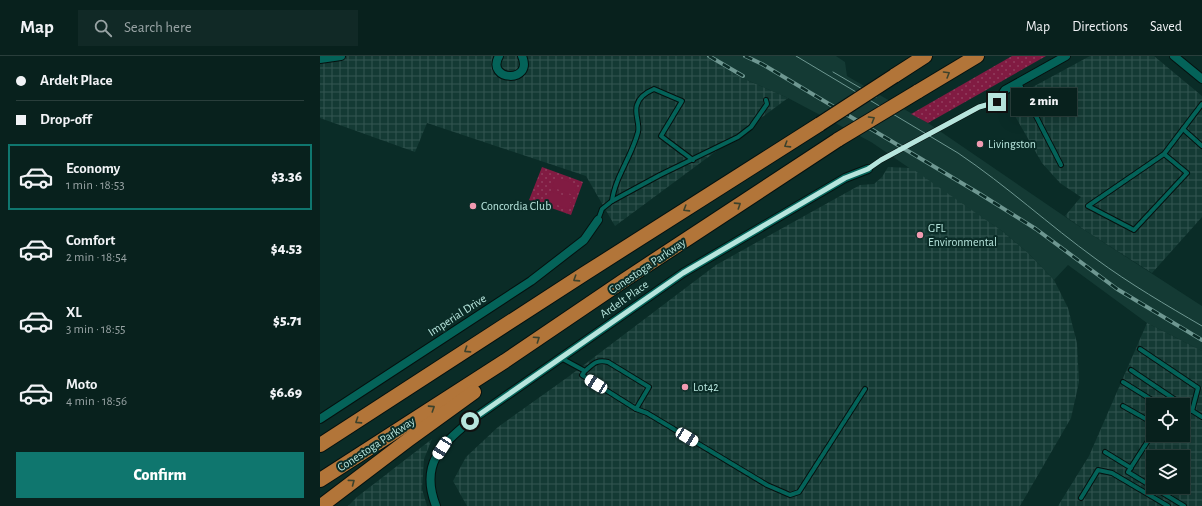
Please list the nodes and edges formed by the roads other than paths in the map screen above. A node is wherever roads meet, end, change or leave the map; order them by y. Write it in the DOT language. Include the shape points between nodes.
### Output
graph roads {
  1 [pos="341,56"];
  2 [pos="522,56"];
  3 [pos="925,56"];
  4 [pos="977,56"];
  5 [pos="1066,56"];
  6 [pos="1174,56"];
  7 [pos="496,57"];
  8 [pos="320,59"];
  9 [pos="1202,79"];
  10 [pos="1019,83"];
  11 [pos="766,100"];
  12 [pos="997,102"];
  13 [pos="1202,104"];
  14 [pos="1198,110"];
  15 [pos="1202,114"];
  16 [pos="1182,129"];
  17 [pos="1202,146"];
  18 [pos="1164,154"];
  19 [pos="693,160"];
  20 [pos="1061,165"];
  21 [pos="868,169"];
  22 [pos="612,201"];
  23 [pos="598,220"];
  24 [pos="1140,349"];
  25 [pos="560,358"];
  26 [pos="505,362"];
  27 [pos="1132,370"];
  28 [pos="585,371"];
  29 [pos="1123,382"];
  30 [pos="865,389"];
  31 [pos="1149,398"];
  32 [pos="1173,398"];
  33 [pos="1122,406"];
  34 [pos="636,409"];
  35 [pos="1192,411"];
  36 [pos="1202,417"];
  37 [pos="1146,419"];
  38 [pos="320,420"];
  39 [pos="1147,442"];
  40 [pos="320,445"];
  41 [pos="1105,452"];
  42 [pos="1131,468"];
  43 [pos="320,480"];
  44 [pos="1081,498"];
  45 [pos="321,506"];
  46 [pos="436,506"];
  47 [pos="1168,506"];
  48 [pos="1184,506"];
  1 -- 8 [label="street"];
  2 -- 7 [label="street" via="524,65 520,73 511,77 499,72"];
  3 -- 40 [label="highway, one-way, bridge"];
  26 -- 4 [label="highway, Conestoga Parkway, one-way, bridge" via="839,139"];
  5 -- 10 [label="street"];
  6 -- 9 [label="street"];
  10 -- 12 [label="street" via="1005,90"];
  10 -- 20 [label="lane"];
  11 -- 19 [label="lane" via="767,104 751,127 738,138"];
  12 -- 21 [label="lane" via="979,107"];
  13 -- 14 [label="lane"];
  14 -- 15 [label="lane"];
  14 -- 16 [label="lane"];
  16 -- 17 [label="lane"];
  16 -- 18 [label="lane"];
  18 -- 18 [label="lane" via="1145,166 1088,206 1134,230 1187,173"];
  19 -- 22 [label="lane"];
  19 -- 22 [label="lane" via="661,136 682,101 654,89 647,92 637,105 638,131 629,159 613,191"];
  21 -- 25 [label="street, Ardelt Place" via="845,178 683,273"];
  22 -- 23 [label="lane" via="602,209"];
  23 -- 38 [label="street, Imperial Drive" via="584,240 531,281"];
  24 -- 35 [label="lane" via="1198,388"];
  25 -- 28 [label="lane"];
  25 -- 46 [label="street, Ardelt Place" via="451,436 436,458 430,476"];
  43 -- 26 [label="highway, Conestoga Parkway, one-way"];
  45 -- 26 [label="highway, one-way" via="494,377"];
  27 -- 32 [label="lane"];
  28 -- 34 [label="lane" via="582,375"];
  28 -- 34 [label="lane" via="601,360 649,387"];
  29 -- 31 [label="lane"];
  30 -- 34 [label="lane" via="799,492 790,495 767,485 647,412"];
  33 -- 37 [label="lane"];
  35 -- 36 [label="lane"];
  39 -- 42 [label="lane"];
  41 -- 42 [label="lane"];
  42 -- 48 [label="lane" via="1128,472"];
  44 -- 47 [label="lane" via="1098,470 1112,472"];
}
